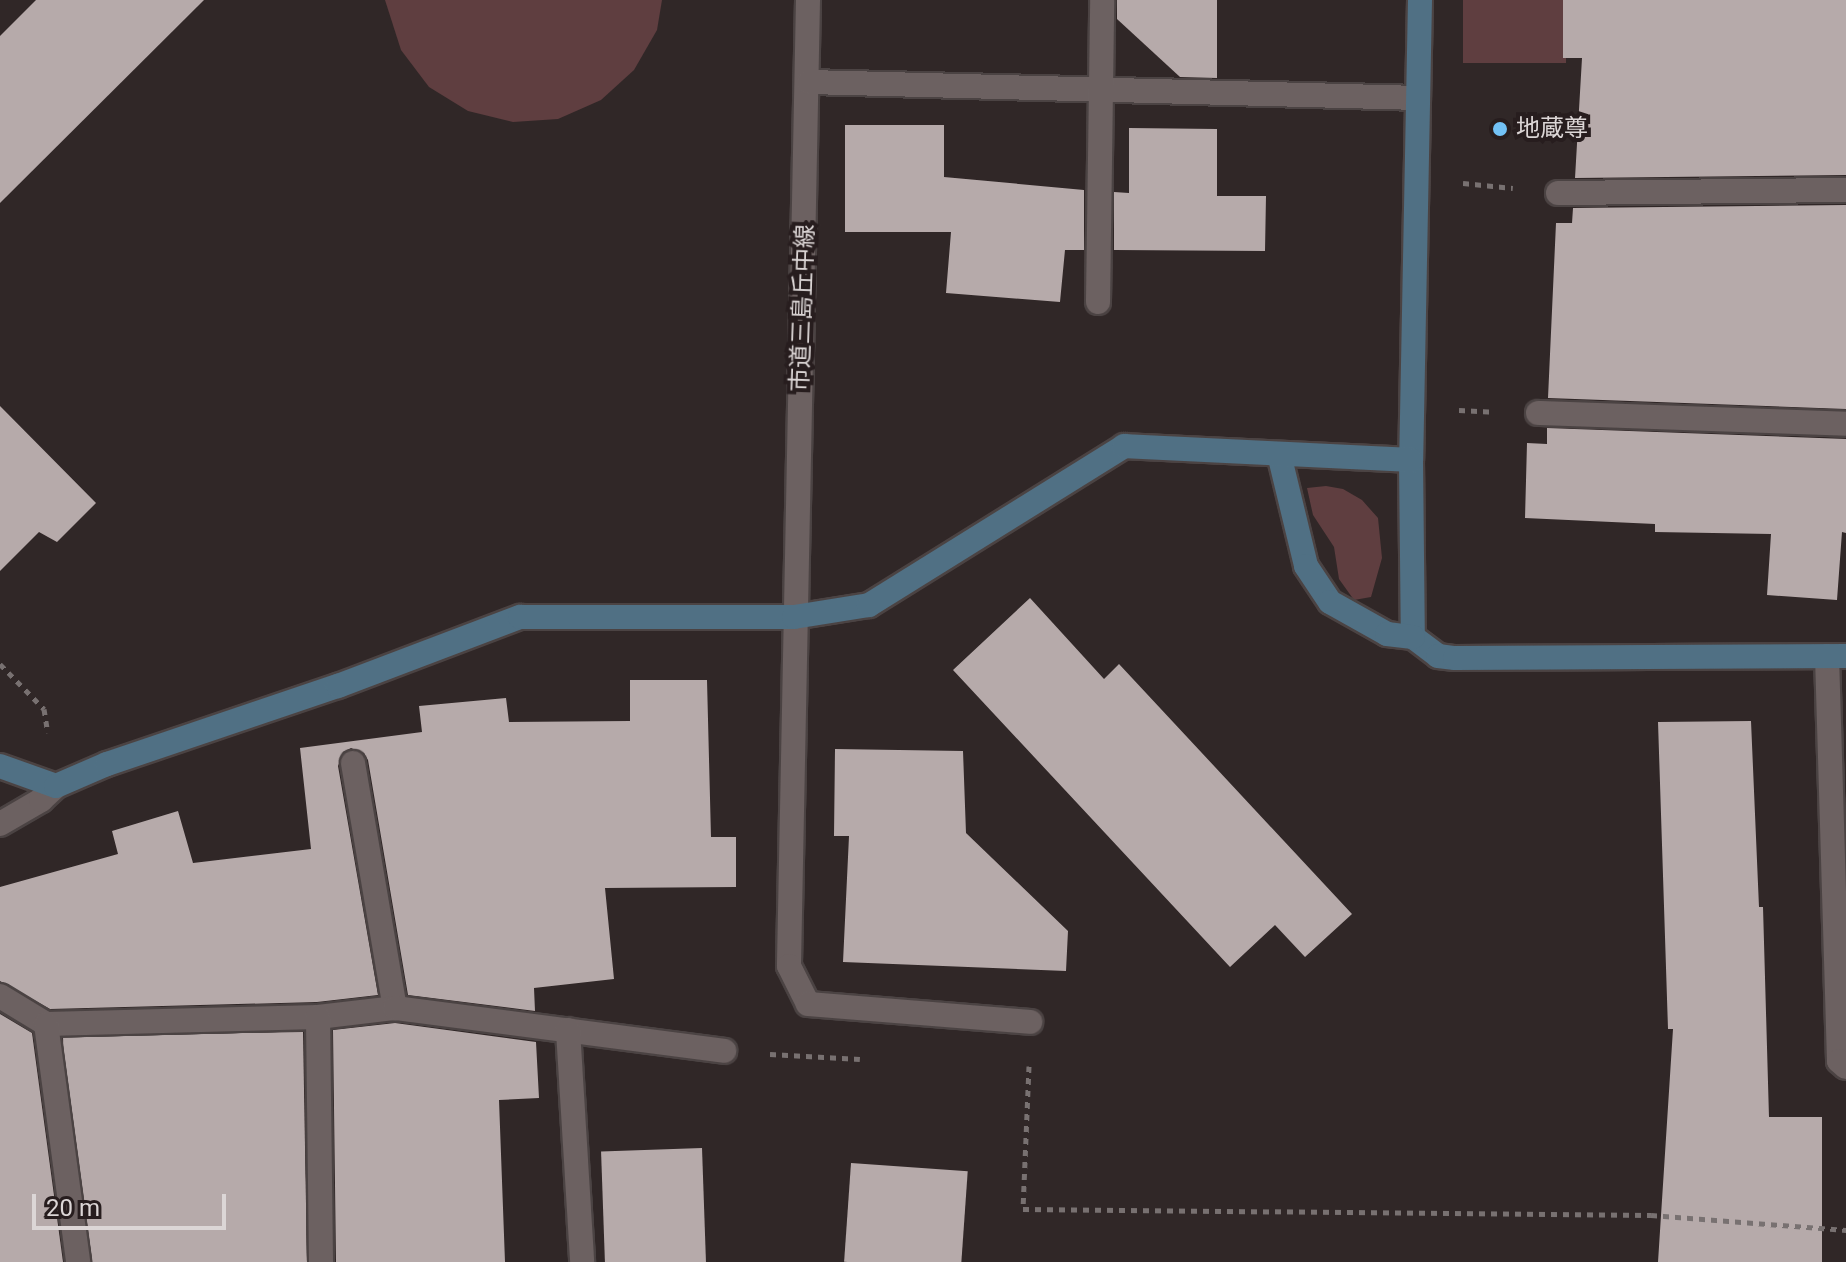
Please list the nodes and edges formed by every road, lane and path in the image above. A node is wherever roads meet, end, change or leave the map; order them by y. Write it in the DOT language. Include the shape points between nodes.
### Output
graph roads {
  1 [pos="808,0"];
  2 [pos="1102,0"];
  3 [pos="1420,0"];
  4 [pos="809,82"];
  5 [pos="1101,89"];
  6 [pos="1418,98"];
  7 [pos="1416,179"];
  8 [pos="1846,190"];
  9 [pos="1558,193"];
  10 [pos="1098,302"];
  11 [pos="1412,409"];
  12 [pos="1538,413"];
  13 [pos="1846,424"];
  14 [pos="1279,454"];
  15 [pos="1411,460"];
  16 [pos="794,617"];
  17 [pos="1413,637"];
  18 [pos="1837,656"];
  19 [pos="0,664"];
  20 [pos="353,763"];
  21 [pos="0,766"];
  22 [pos="56,786"];
  23 [pos="0,824"];
  24 [pos="0,996"];
  25 [pos="395,1008"];
  26 [pos="318,1017"];
  27 [pos="1030,1022"];
  28 [pos="46,1024"];
  29 [pos="568,1030"];
  30 [pos="724,1051"];
  31 [pos="1846,1067"];
  32 [pos="1846,1230"];
  33 [pos="78,1262"];
  34 [pos="321,1262"];
  35 [pos="582,1262"];
  1 -- 4 [label="street, 市道三島丘中線"];
  2 -- 5 [label="street"];
  3 -- 6 [label="street"];
  4 -- 5 [label="street"];
  4 -- 16 [label="street, 市道三島丘中線"];
  5 -- 6 [label="street"];
  5 -- 10 [label="street"];
  6 -- 7 [label="street"];
  7 -- 9 [label="path"];
  7 -- 11 [label="street"];
  8 -- 9 [label="street"];
  11 -- 12 [label="path"];
  11 -- 15 [label="street"];
  12 -- 13 [label="street"];
  14 -- 15 [label="street"];
  14 -- 16 [label="street" via="1124,446 869,605"];
  14 -- 17 [label="street" via="1306,566 1330,602 1387,634"];
  15 -- 17 [label="street"];
  16 -- 22 [label="street" via="520,617"];
  16 -- 27 [label="street, 市道三島丘中線" via="789,966 808,1004"];
  17 -- 18 [label="street" via="1438,656 1455,658"];
  18 -- 31 [label="street" via="1839,1061"];
  19 -- 22 [label="path" via="44,709"];
  20 -- 25 [label="street"];
  21 -- 22 [label="street"];
  22 -- 23 [label="street"];
  24 -- 28 [label="street"];
  25 -- 26 [label="street"];
  25 -- 29 [label="street"];
  26 -- 28 [label="street"];
  26 -- 34 [label="street"];
  27 -- 32 [label="path" via="1023,1209 1651,1215"];
  28 -- 33 [label="street"];
  29 -- 30 [label="street"];
  29 -- 35 [label="street"];
}
